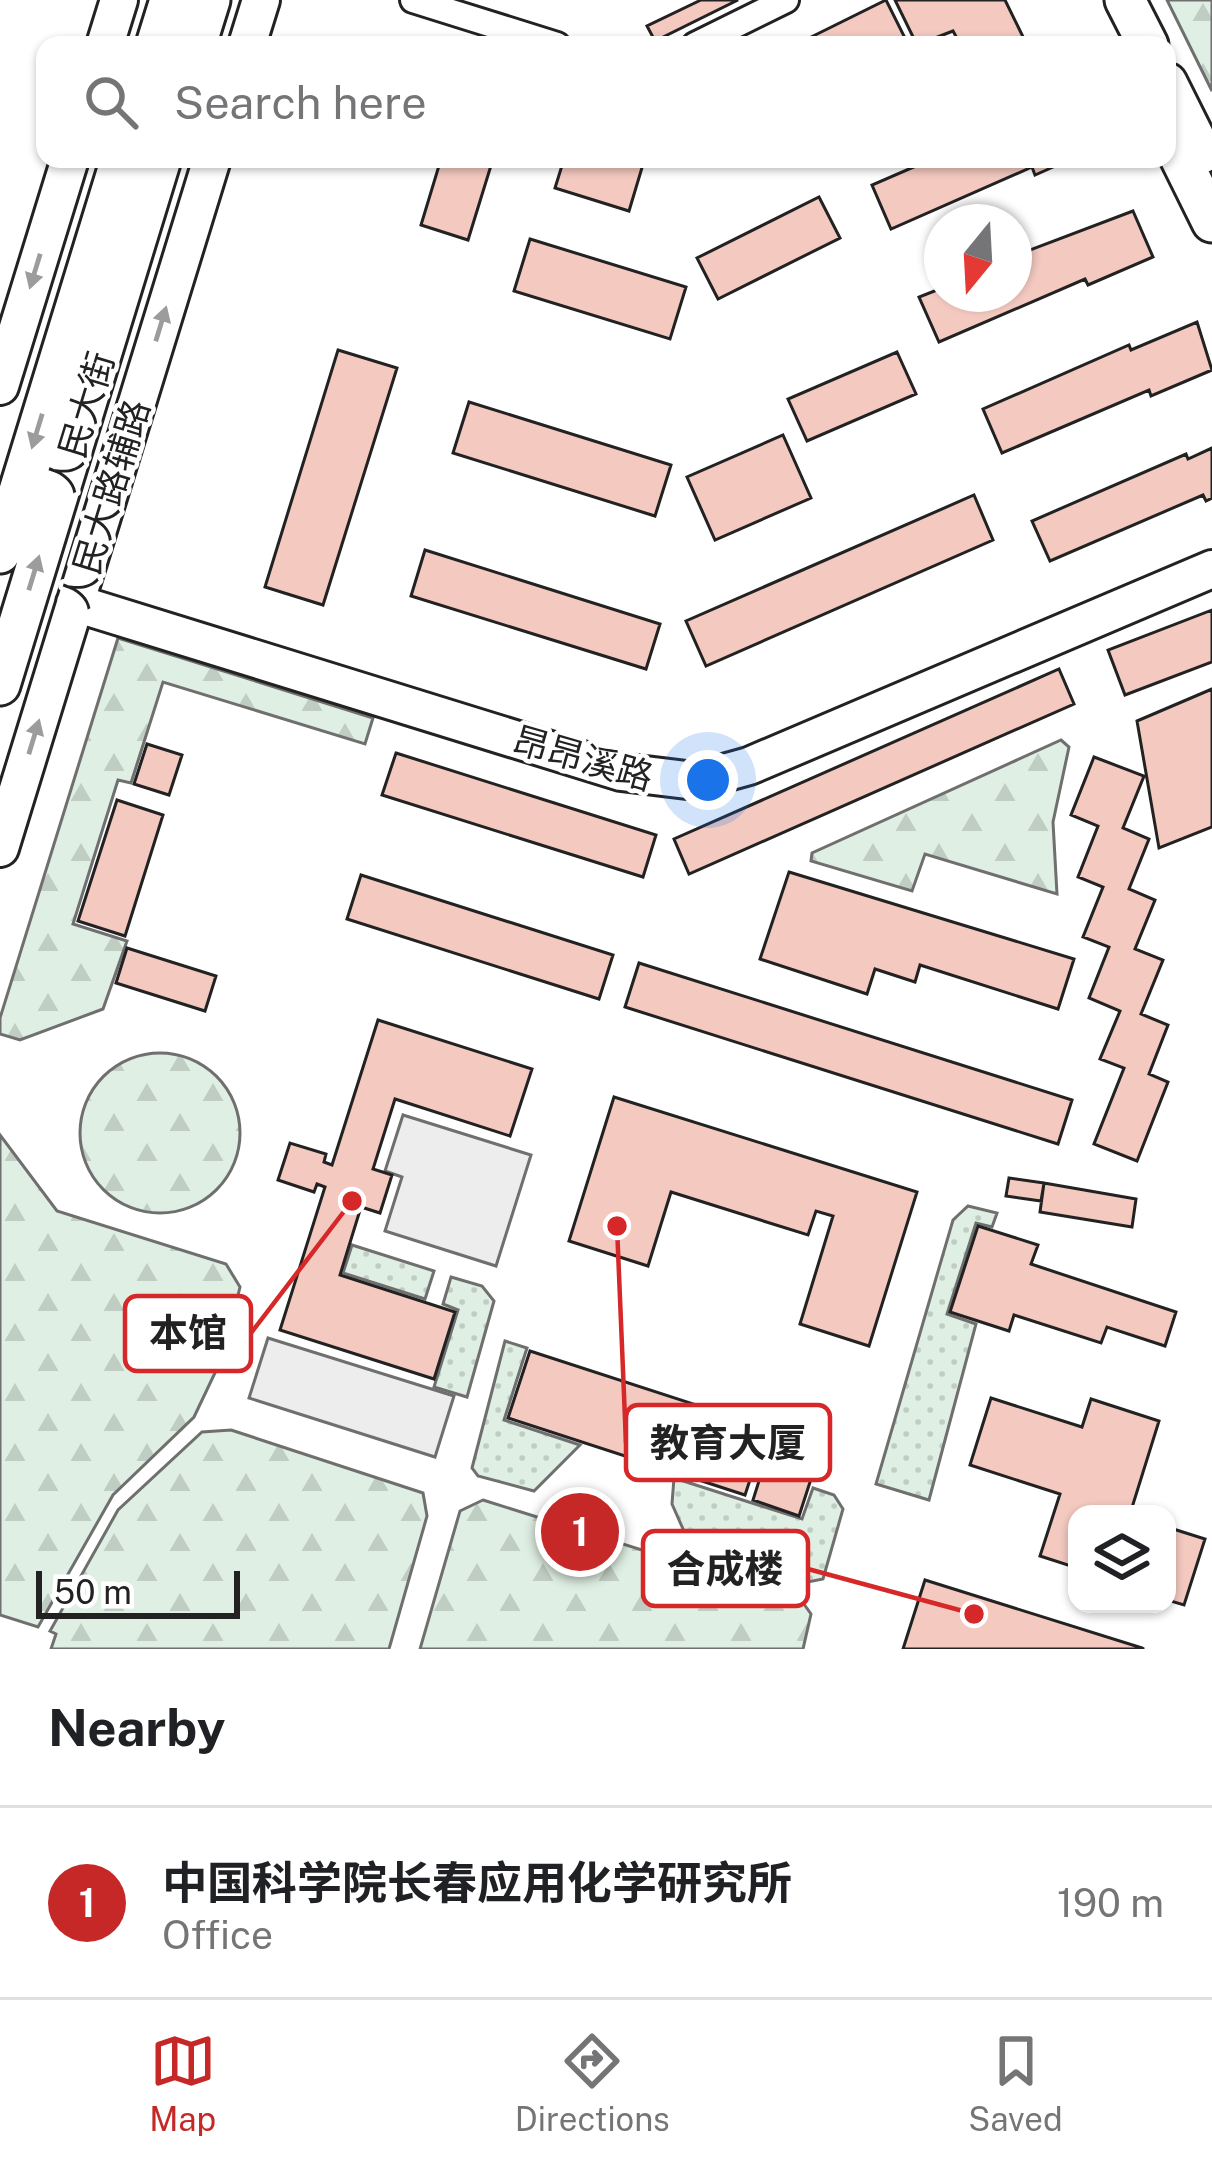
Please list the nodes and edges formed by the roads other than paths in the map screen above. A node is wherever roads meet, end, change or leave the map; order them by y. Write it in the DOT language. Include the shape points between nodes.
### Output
graph roads {
  1 [pos="118,0"];
  2 [pos="170,0"];
  3 [pos="210,0"];
  4 [pos="260,0"];
  5 [pos="413,0"];
  6 [pos="786,0"];
  7 [pos="1103,0"];
  8 [pos="1126,0"];
  9 [pos="108,36"];
  10 [pos="159,36"];
  11 [pos="199,36"];
  12 [pos="250,36"];
  13 [pos="528,36"];
  14 [pos="713,36"];
  15 [pos="1121,36"];
  16 [pos="1144,36"];
  17 [pos="1176,101"];
  18 [pos="1176,148"];
  19 [pos="67,168"];
  20 [pos="118,168"];
  21 [pos="158,168"];
  22 [pos="209,168"];
  23 [pos="1212,174"];
  24 [pos="1212,222"];
  25 [pos="0,386"];
  26 [pos="0,553"];
  27 [pos="1212,569"];
  28 [pos="75,602"];
  29 [pos="0,685"];
  30 [pos="0,848"];
  1 -- 9 [label="street"];
  2 -- 10 [label="main road"];
  3 -- 11 [label="main road"];
  4 -- 12 [label="street"];
  5 -- 13 [label="street"];
  6 -- 14 [label="street"];
  7 -- 15 [label="main road"];
  8 -- 16 [label="main road"];
  17 -- 23 [label="main road"];
  18 -- 24 [label="main road"];
  19 -- 25 [label="street, one-way"];
  20 -- 26 [label="main road, 人民大街, one-way"];
  29 -- 21 [label="main road, 人民大街, one-way"];
  28 -- 22 [label="street, 人民大路辅路, one-way"];
  27 -- 28 [label="street, 昂昂溪路" via="749,766 670,782"];
  30 -- 28 [label="street, 人民大路辅路, one-way"];
}
